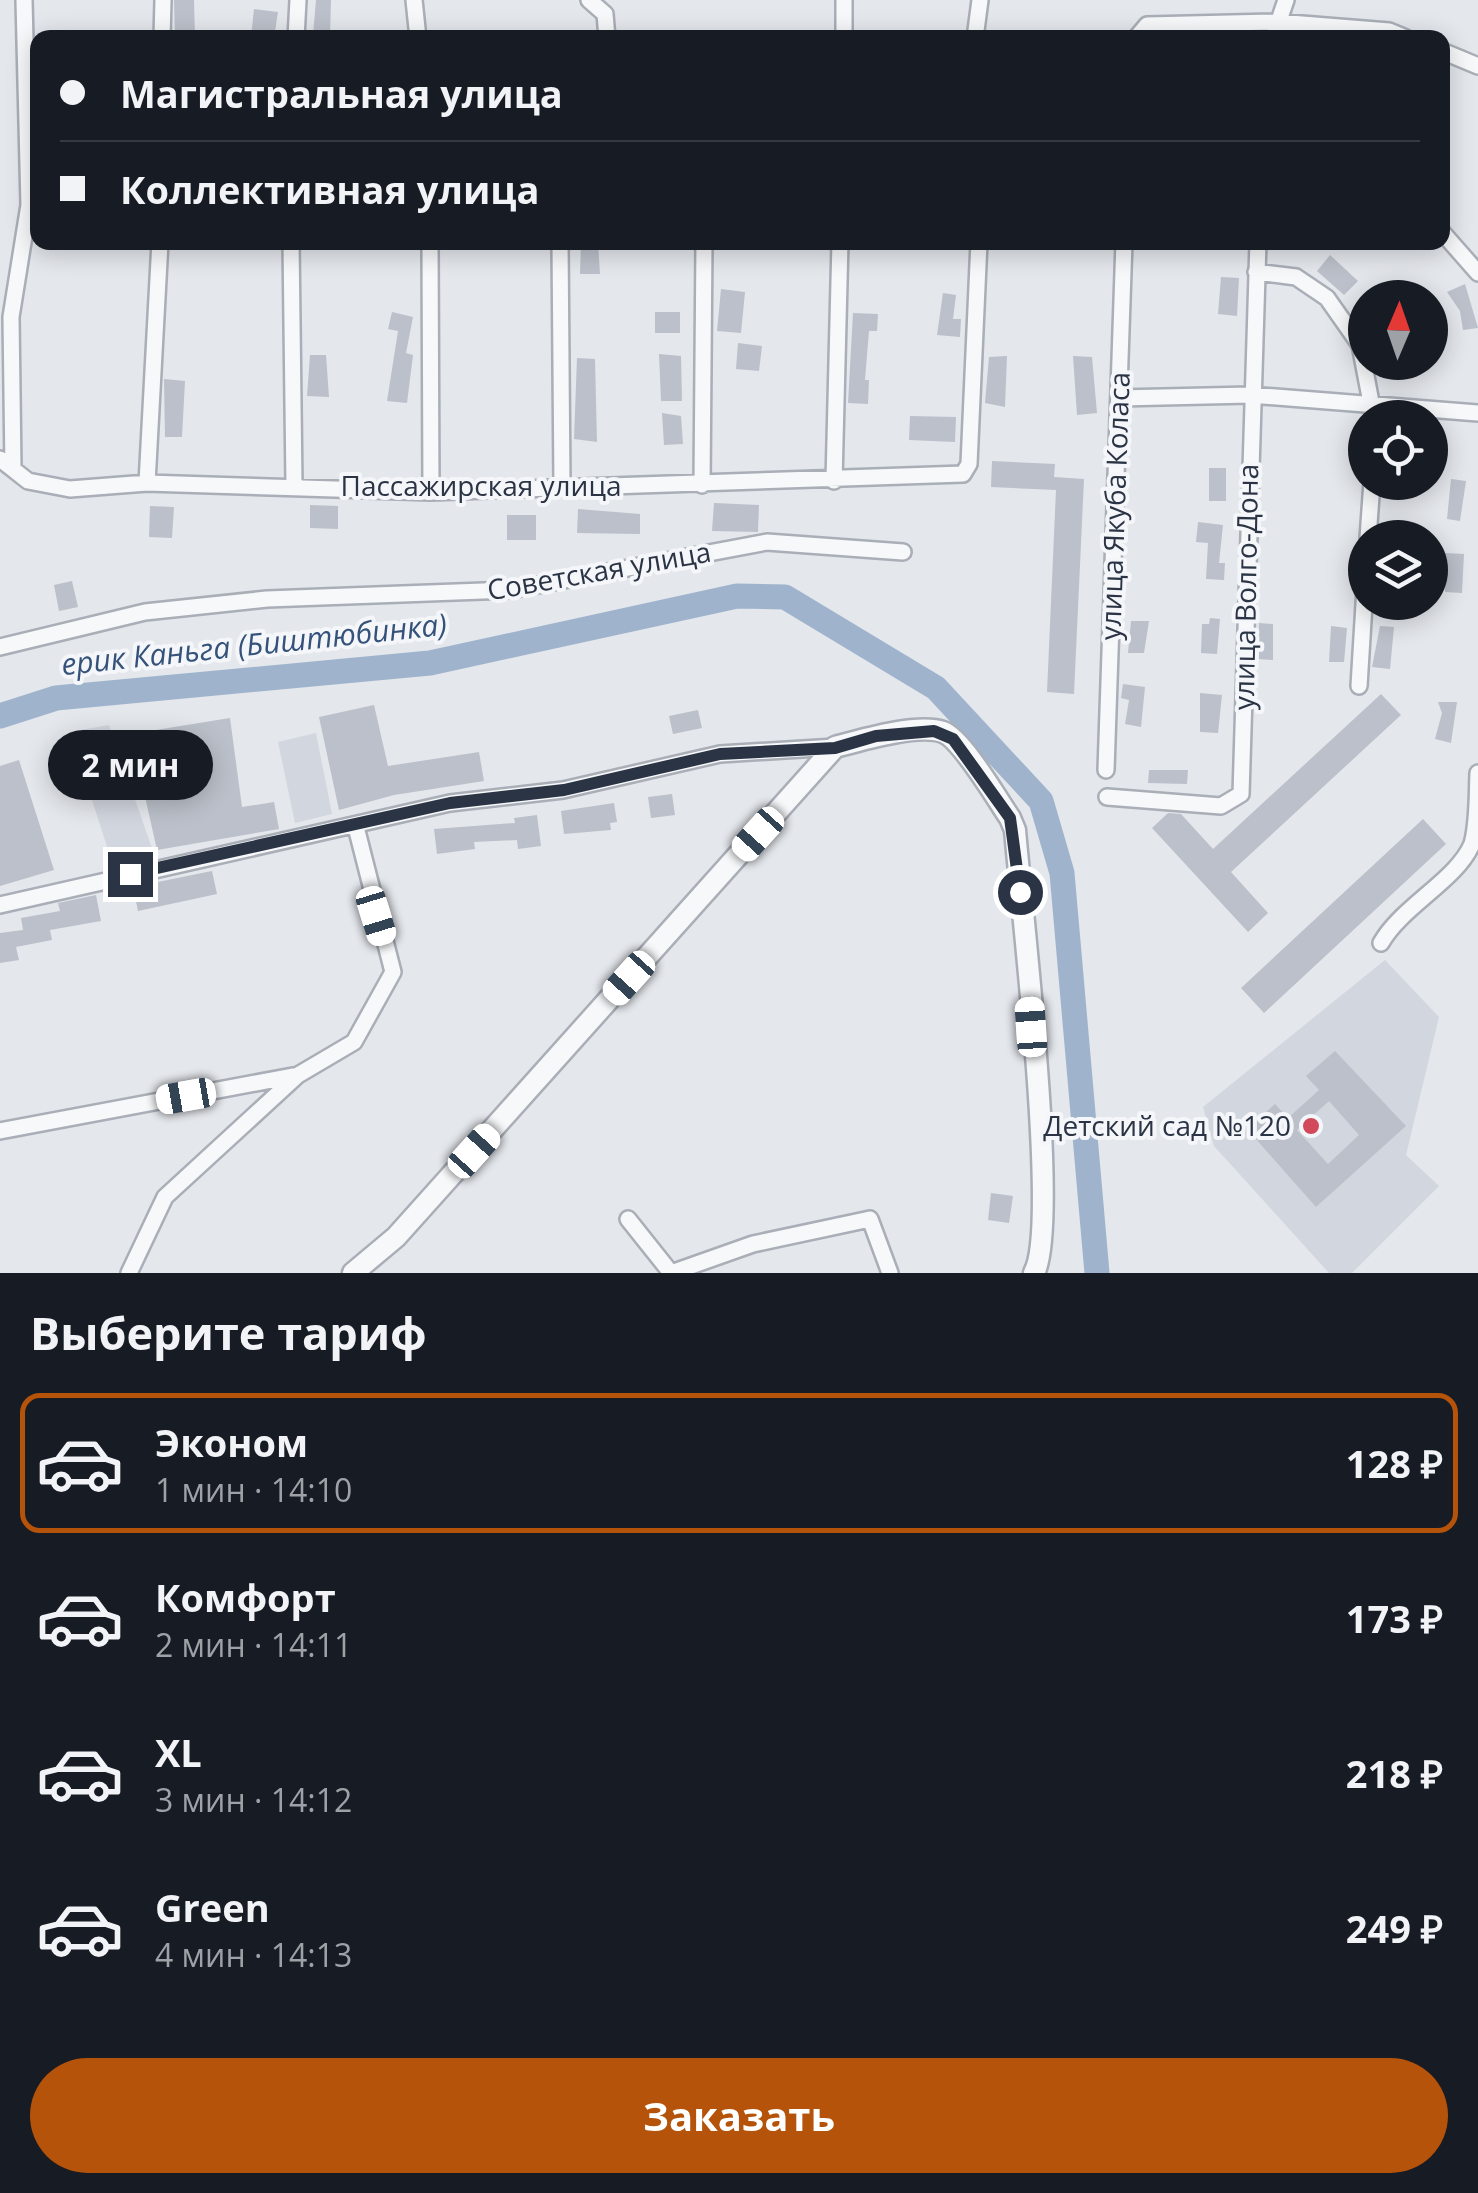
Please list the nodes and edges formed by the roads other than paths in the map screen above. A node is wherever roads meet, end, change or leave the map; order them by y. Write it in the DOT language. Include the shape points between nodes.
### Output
graph roads {
  1 [pos="24,0"];
  2 [pos="163,0"];
  3 [pos="298,0"];
  4 [pos="414,0"];
  5 [pos="589,0"];
  6 [pos="844,0"];
  7 [pos="980,0"];
  8 [pos="1286,0"];
  9 [pos="162,30"];
  10 [pos="296,30"];
  11 [pos="417,30"];
  12 [pos="606,30"];
  13 [pos="844,30"];
  14 [pos="976,30"];
  15 [pos="1142,30"];
  16 [pos="1275,30"];
  17 [pos="1450,54"];
  18 [pos="1478,66"];
  19 [pos="1450,241"];
  20 [pos="160,250"];
  21 [pos="291,250"];
  22 [pos="430,250"];
  23 [pos="560,250"];
  24 [pos="704,250"];
  25 [pos="840,250"];
  26 [pos="979,250"];
  27 [pos="1124,250"];
  28 [pos="1257,250"];
  29 [pos="1256,272"];
  30 [pos="1478,273"];
  31 [pos="1250,395"];
  32 [pos="1118,398"];
  33 [pos="1369,400"];
  34 [pos="1348,408"];
  35 [pos="1448,412"];
  36 [pos="1478,413"];
  37 [pos="6,464"];
  38 [pos="834,481"];
  39 [pos="147,484"];
  40 [pos="702,485"];
  41 [pos="294,486"];
  42 [pos="562,486"];
  43 [pos="431,492"];
  44 [pos="903,552"];
  45 [pos="1363,620"];
  46 [pos="0,647"];
  47 [pos="1359,686"];
  48 [pos="835,748"];
  49 [pos="1106,770"];
  50 [pos="1478,773"];
  51 [pos="1107,798"];
  52 [pos="356,827"];
  53 [pos="0,905"];
  54 [pos="1381,943"];
  55 [pos="298,1075"];
  56 [pos="0,1131"];
  57 [pos="628,1219"];
  58 [pos="129,1273"];
  59 [pos="353,1273"];
  60 [pos="671,1273"];
  61 [pos="890,1273"];
  62 [pos="1034,1273"];
  1 -- 37 [label="street" via="28,205 12,317"];
  2 -- 9 [label="street"];
  3 -- 10 [label="street"];
  4 -- 11 [label="street"];
  5 -- 12 [label="street" via="605,14"];
  6 -- 13 [label="street"];
  7 -- 14 [label="street"];
  8 -- 16 [label="street"];
  15 -- 16 [label="street" via="1147,24"];
  17 -- 18 [label="street"];
  19 -- 30 [label="street"];
  20 -- 39 [label="street"];
  21 -- 41 [label="street"];
  22 -- 43 [label="street"];
  23 -- 42 [label="street"];
  24 -- 40 [label="street"];
  25 -- 38 [label="street"];
  26 -- 38 [label="street, Пассажирская улица" via="968,470"];
  27 -- 32 [label="street, улица Якуба Коласа"];
  28 -- 29 [label="street, улица Волго-Дона"];
  29 -- 31 [label="street, улица Волго-Дона"];
  29 -- 33 [label="street" via="1296,278 1327,298 1360,345"];
  31 -- 32 [label="street"];
  31 -- 34 [label="street"];
  31 -- 51 [label="street, улица Волго-Дона" via="1241,794 1221,806"];
  32 -- 49 [label="street, улица Якуба Коласа"];
  35 -- 36 [label="street"];
  37 -- 39 [label="street, Пассажирская улица" via="50,487"];
  38 -- 40 [label="street, Пассажирская улица"];
  39 -- 41 [label="street, Пассажирская улица"];
  40 -- 42 [label="street, Пассажирская улица"];
  41 -- 43 [label="street, Пассажирская улица"];
  42 -- 43 [label="street, Пассажирская улица"];
  44 -- 46 [label="street, Советская улица" via="767,542 511,590 267,599 145,612"];
  45 -- 47 [label="street"];
  48 -- 52 [label="street" via="720,754 564,790 450,803"];
  48 -- 59 [label="street" via="396,1237"];
  48 -- 62 [label="street" via="876,736 944,732 1013,824 1042,1176 1041,1249"];
  50 -- 54 [label="street" via="1470,849 1390,926"];
  52 -- 53 [label="street"];
  52 -- 55 [label="street" via="394,972 354,1042"];
  55 -- 56 [label="street"];
  55 -- 58 [label="street" via="165,1197"];
  57 -- 60 [label="street"];
  60 -- 61 [label="street" via="752,1244 870,1219"];
}
